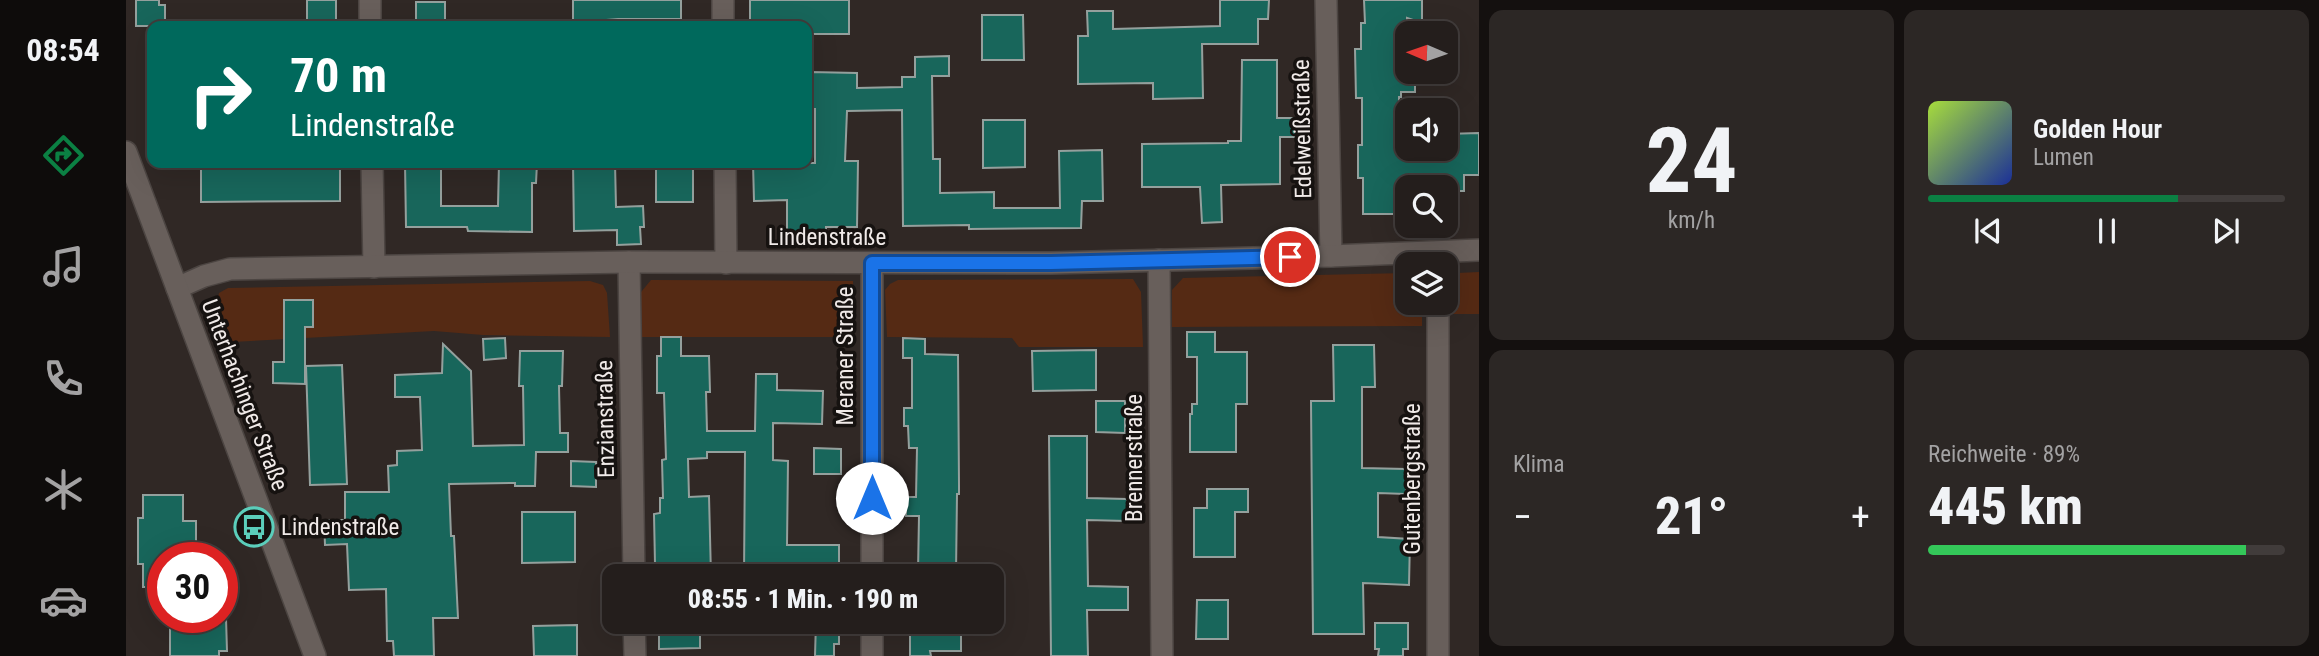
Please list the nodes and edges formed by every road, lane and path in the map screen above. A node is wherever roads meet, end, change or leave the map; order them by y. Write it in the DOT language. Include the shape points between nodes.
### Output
graph roads {
  1 [pos="370,0"];
  2 [pos="723,0"];
  3 [pos="1326,0"];
  4 [pos="370,21"];
  5 [pos="723,21"];
  6 [pos="126,152"];
  7 [pos="372,168"];
  8 [pos="725,168"];
  9 [pos="1479,250"];
  10 [pos="1458,254"];
  11 [pos="1331,256"];
  12 [pos="1395,257"];
  13 [pos="1159,260"];
  14 [pos="629,262"];
  15 [pos="726,263"];
  16 [pos="872,263"];
  17 [pos="374,267"];
  18 [pos="177,288"];
  19 [pos="1438,315"];
  20 [pos="634,564"];
  21 [pos="872,564"];
  22 [pos="634,634"];
  23 [pos="872,634"];
  24 [pos="315,656"];
  25 [pos="635,656"];
  26 [pos="872,656"];
  27 [pos="1162,656"];
  28 [pos="1438,656"];
  1 -- 4 [label="street"];
  2 -- 5 [label="street"];
  3 -- 11 [label="street, Edelweißstraße"];
  6 -- 18 [label="street, Unterhachinger Straße"];
  7 -- 17 [label="street"];
  8 -- 15 [label="street"];
  9 -- 10 [label="street, Lindenstraße"];
  11 -- 12 [label="street, Lindenstraße"];
  11 -- 13 [label="street, Lindenstraße"];
  13 -- 16 [label="street, Lindenstraße"];
  13 -- 27 [label="street, Brennerstraße"];
  14 -- 15 [label="street, Lindenstraße"];
  14 -- 17 [label="street, Lindenstraße"];
  14 -- 20 [label="street, Enzianstraße"];
  15 -- 16 [label="street, Lindenstraße"];
  16 -- 21 [label="street, Meraner Straße"];
  17 -- 18 [label="street, Lindenstraße" via="230,269"];
  18 -- 24 [label="street, Unterhachinger Straße"];
  19 -- 28 [label="street, Gutenbergstraße"];
  22 -- 25 [label="street"];
  23 -- 26 [label="street"];
}
